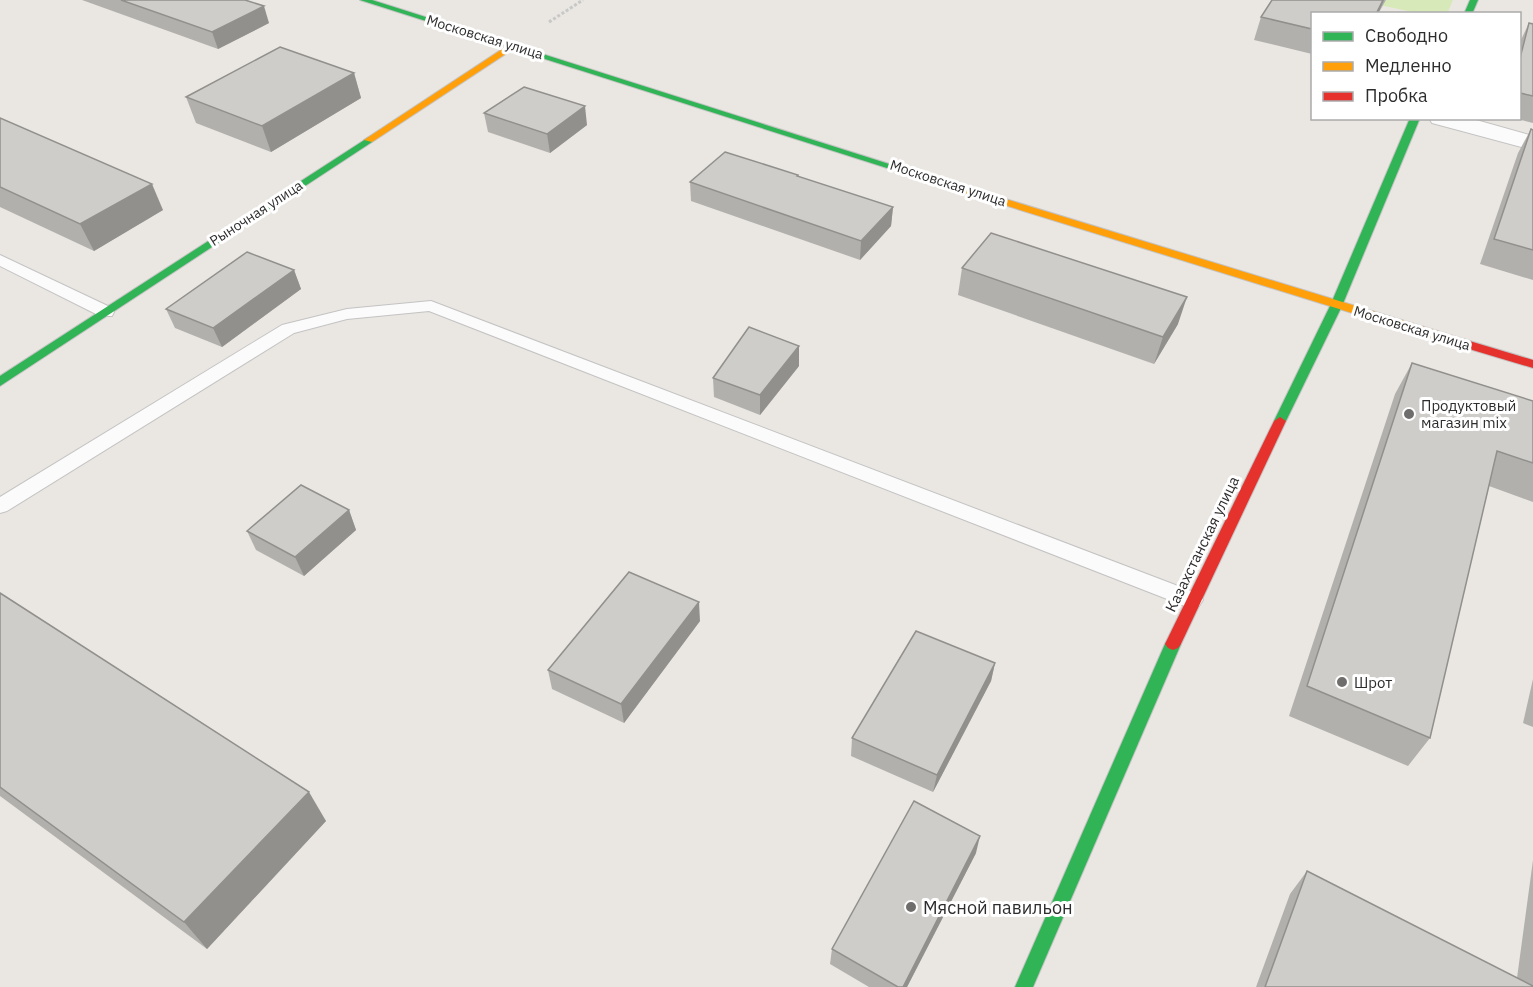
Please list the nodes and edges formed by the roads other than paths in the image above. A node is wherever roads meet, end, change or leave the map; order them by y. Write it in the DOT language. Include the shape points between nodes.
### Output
graph roads {
  1 [pos="364,0"];
  2 [pos="513,45"];
  3 [pos="1414,120"];
  4 [pos="1447,120"];
  5 [pos="1533,143"];
  6 [pos="0,260"];
  7 [pos="1336,306"];
  8 [pos="105,312"];
  9 [pos="1533,364"];
  10 [pos="0,382"];
  11 [pos="0,506"];
  12 [pos="1192,600"];
  13 [pos="1024,987"];
  1 -- 2 [label="street, Московская улица"];
  2 -- 7 [label="street, Московская улица"];
  2 -- 8 [label="street, Рыночная улица"];
  3 -- 7 [label="street, Казахстанская улица"];
  4 -- 5 [label="street"];
  6 -- 8 [label="lane"];
  7 -- 9 [label="street, Московская улица"];
  7 -- 12 [label="street, Казахстанская улица"];
  8 -- 10 [label="street, Рыночная улица"];
  11 -- 12 [label="lane" via="288,329 347,314 431,306"];
  12 -- 13 [label="street, Казахстанская улица"];
}
